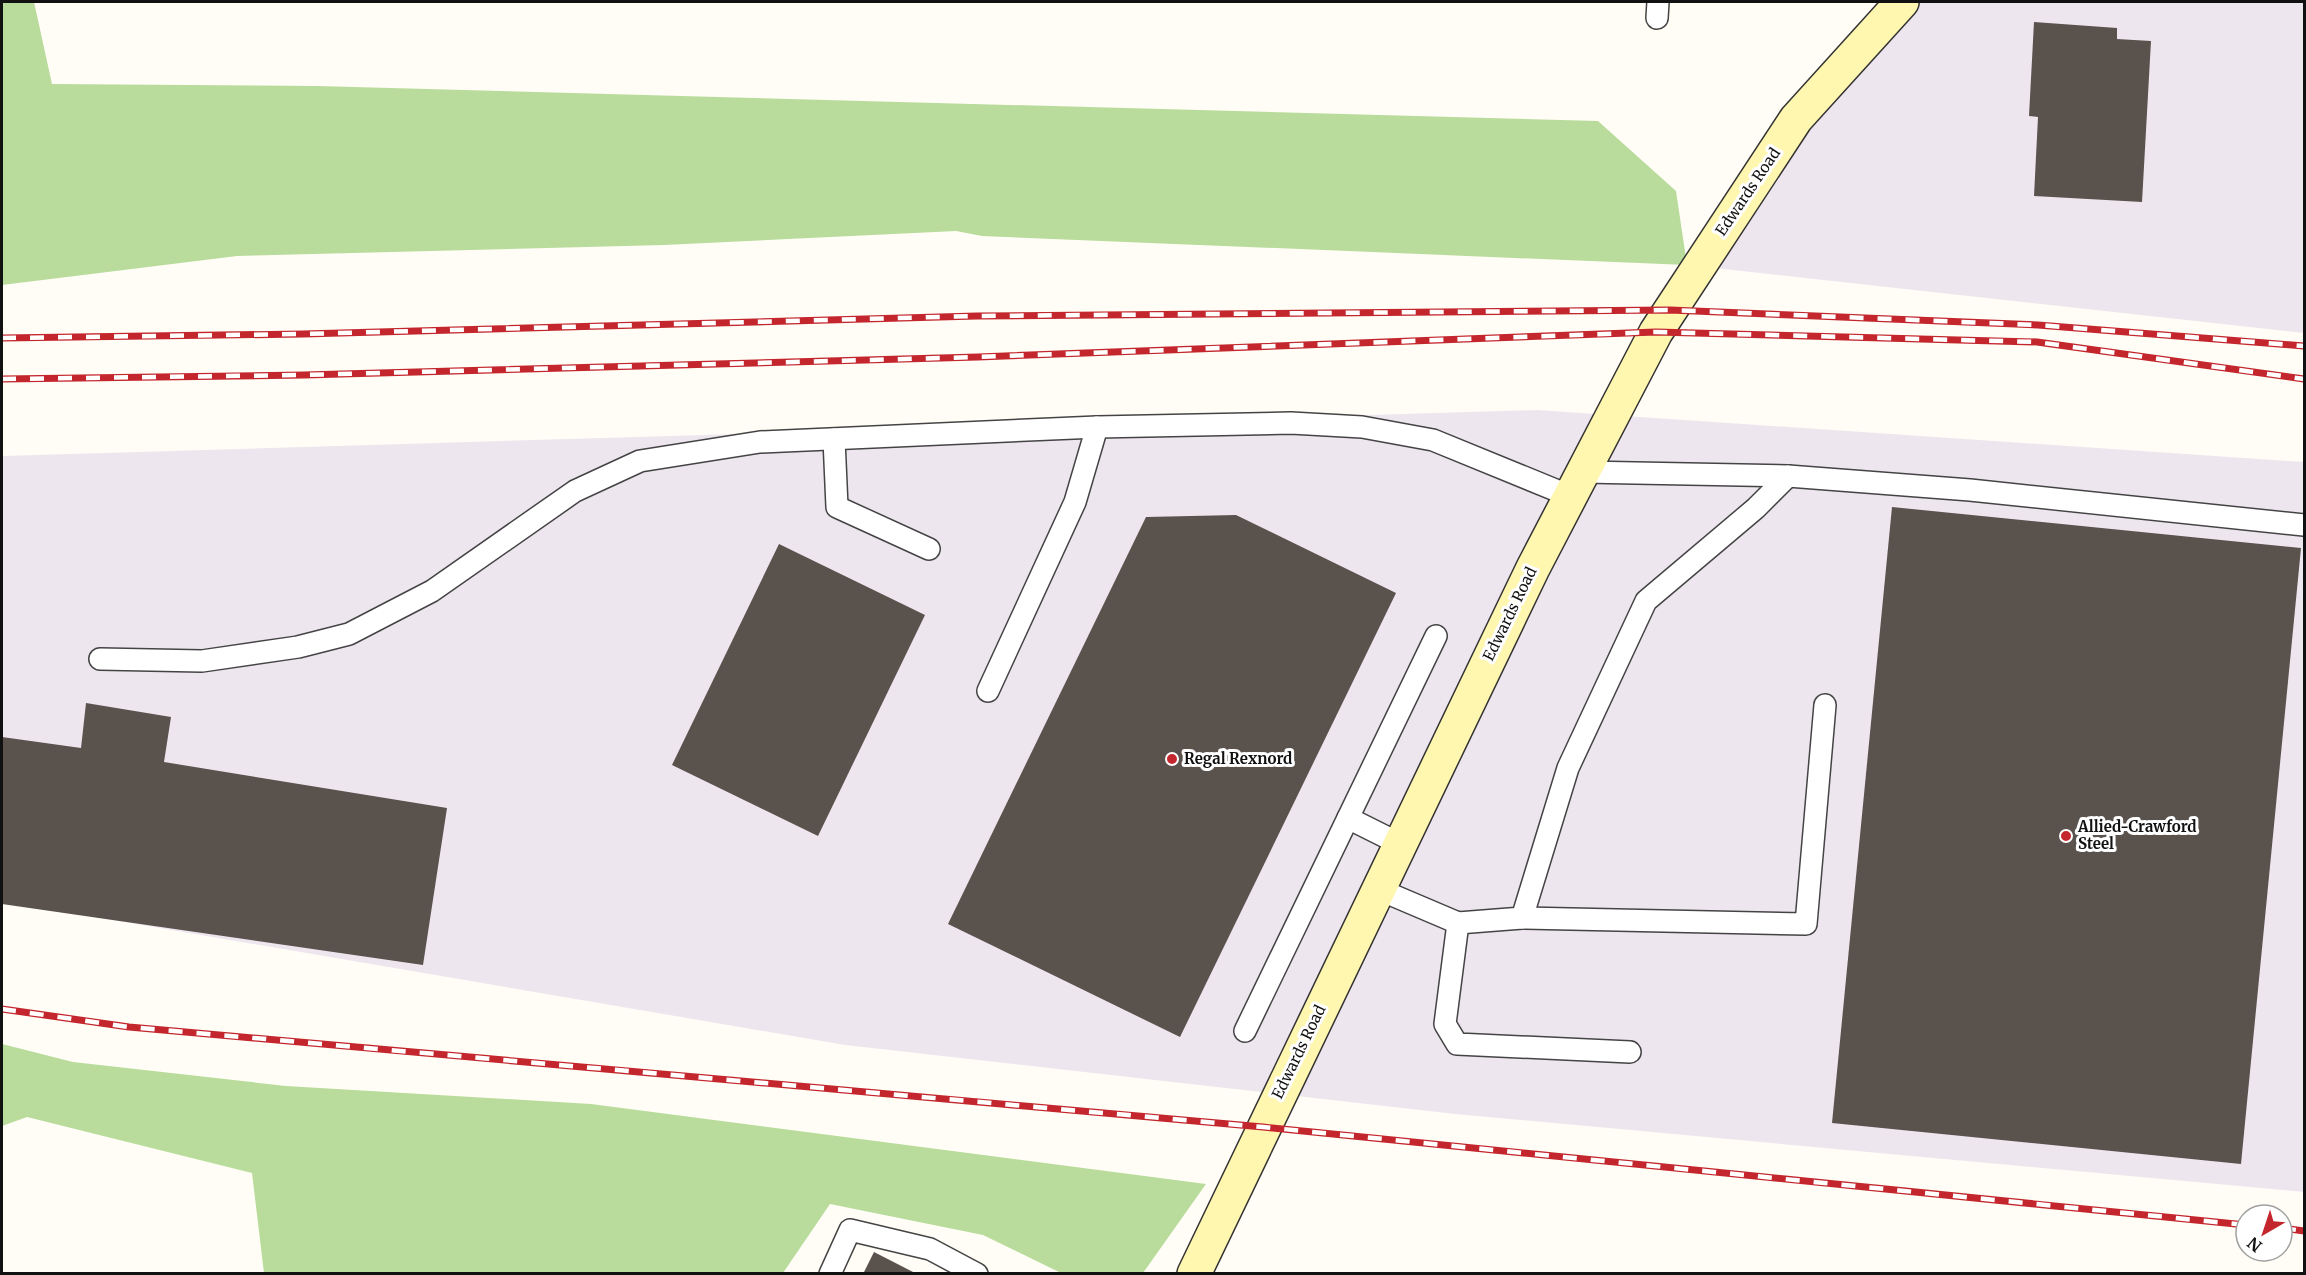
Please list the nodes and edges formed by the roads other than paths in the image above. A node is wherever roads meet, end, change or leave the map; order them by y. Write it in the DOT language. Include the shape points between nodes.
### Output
graph roads {
  1 [pos="1902,2"];
  2 [pos="1097,427"];
  3 [pos="834,439"];
  4 [pos="1788,476"];
  5 [pos="1576,484"];
  6 [pos="2304,525"];
  7 [pos="929,549"];
  8 [pos="1436,636"];
  9 [pos="100,659"];
  10 [pos="988,691"];
  11 [pos="1826,705"];
  12 [pos="1348,818"];
  13 [pos="1400,844"];
  14 [pos="1377,890"];
  15 [pos="1521,918"];
  16 [pos="1458,922"];
  17 [pos="1245,1032"];
  18 [pos="1630,1052"];
  19 [pos="830,1274"];
  20 [pos="977,1274"];
  21 [pos="1194,1274"];
  1 -- 5 [label="main road, Edwards Road" via="1796,119 1656,332"];
  2 -- 3 [label="lane"];
  2 -- 5 [label="lane" via="1291,423 1362,427 1433,440"];
  2 -- 10 [label="lane" via="1075,502"];
  3 -- 7 [label="lane" via="837,507"];
  3 -- 9 [label="lane" via="760,442 640,461 575,491 432,591 349,634 298,647 202,661"];
  4 -- 5 [label="lane"];
  4 -- 6 [label="lane" via="1970,490"];
  4 -- 15 [label="lane" via="1646,601 1568,768"];
  5 -- 13 [label="main road, Edwards Road"];
  8 -- 12 [label="lane"];
  11 -- 15 [label="lane" via="1806,924"];
  12 -- 13 [label="lane"];
  12 -- 17 [label="lane"];
  13 -- 14 [label="main road, Edwards Road"];
  14 -- 16 [label="lane"];
  14 -- 21 [label="main road, Edwards Road"];
  15 -- 16 [label="lane"];
  16 -- 18 [label="lane" via="1445,1024 1456,1044"];
  19 -- 20 [label="lane" via="850,1230 930,1249"];
}
